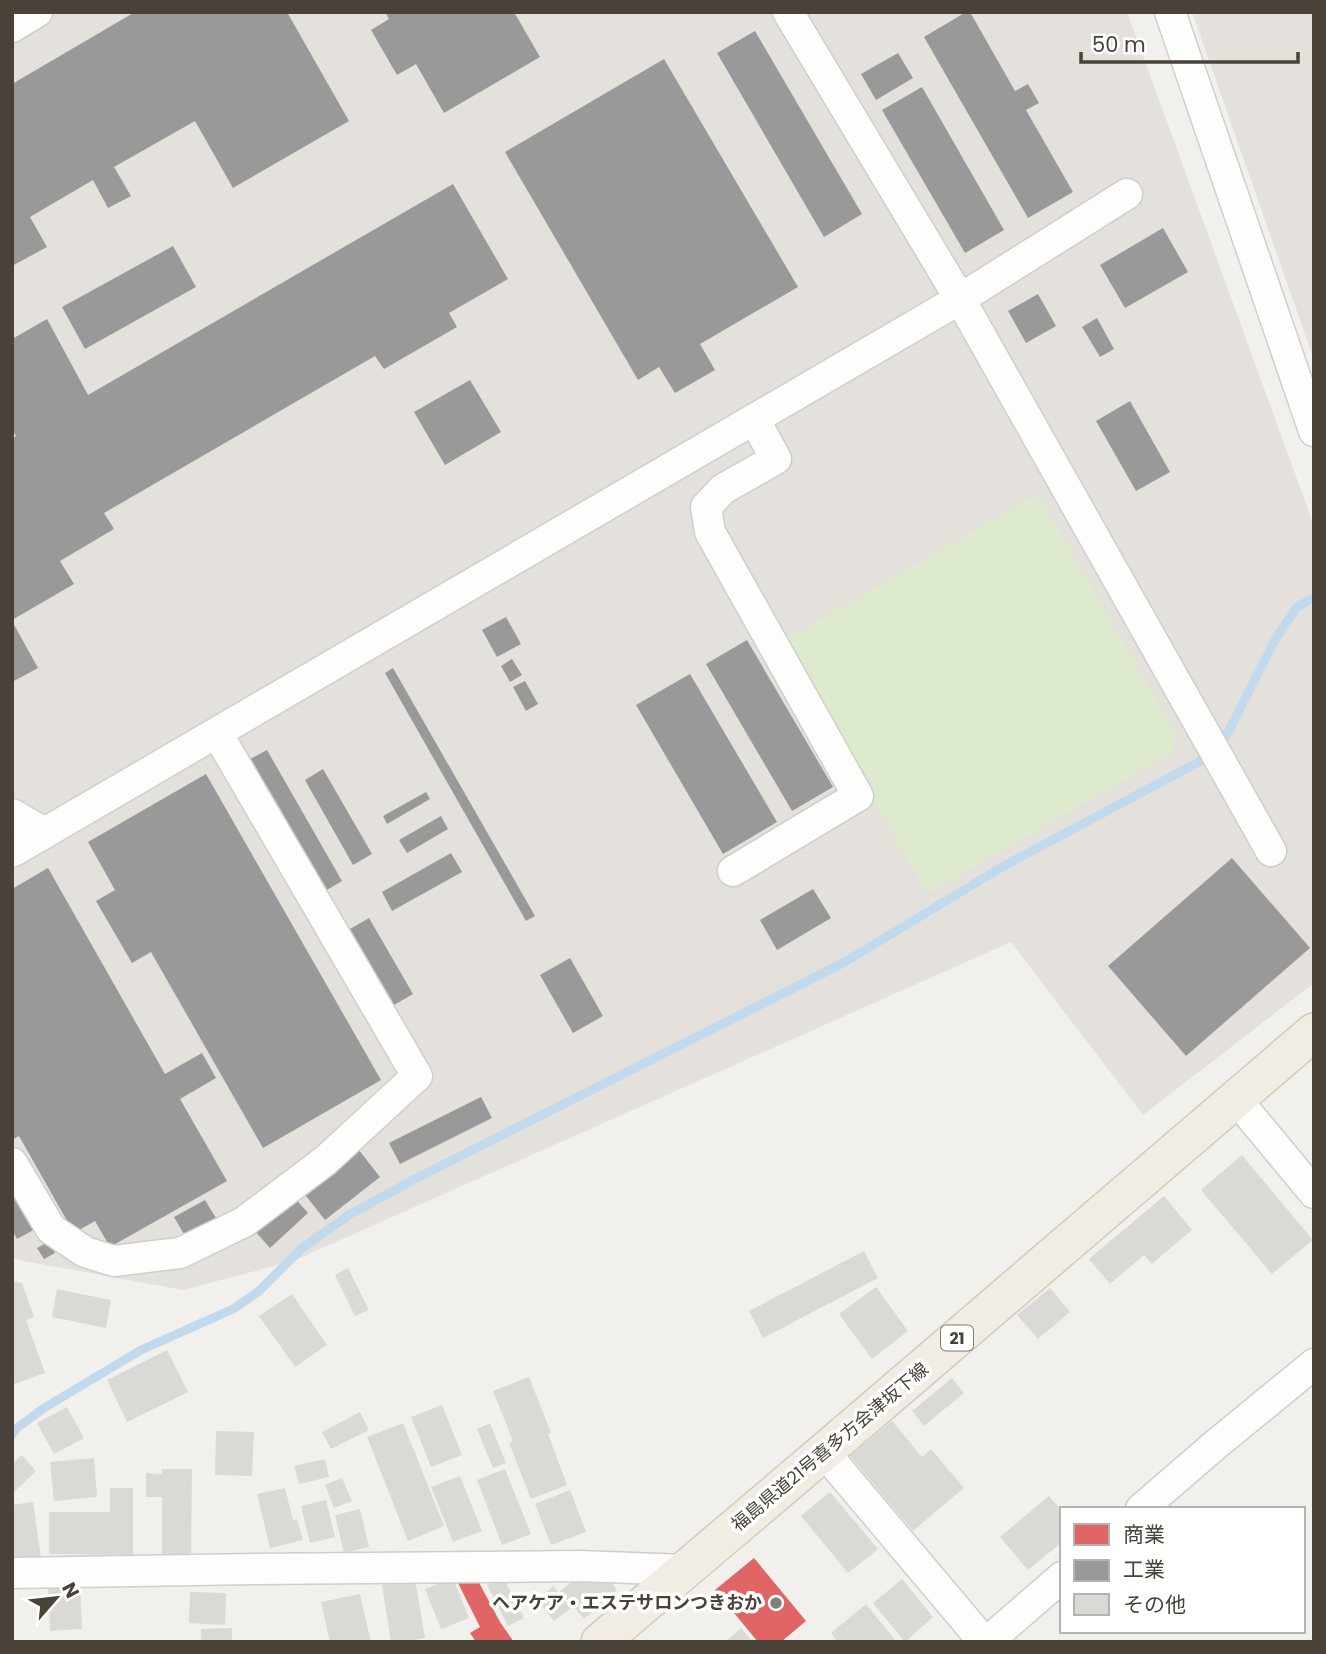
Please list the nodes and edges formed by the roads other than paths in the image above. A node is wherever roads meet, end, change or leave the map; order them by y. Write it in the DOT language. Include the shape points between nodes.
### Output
graph roads {
  1 [pos="37,12"];
  2 [pos="789,12"];
  3 [pos="1170,12"];
  4 [pos="12,27"];
  5 [pos="1127,194"];
  6 [pos="960,299"];
  7 [pos="754,419"];
  8 [pos="1314,431"];
  9 [pos="216,733"];
  10 [pos="12,814"];
  11 [pos="45,833"];
  12 [pos="1271,851"];
  13 [pos="12,852"];
  14 [pos="733,871"];
  15 [pos="1314,1032"];
  16 [pos="1236,1099"];
  17 [pos="12,1163"];
  18 [pos="1314,1193"];
  19 [pos="1314,1364"];
  20 [pos="824,1452"];
  21 [pos="1143,1507"];
  22 [pos="685,1570"];
  23 [pos="12,1573"];
  24 [pos="1060,1579"];
  25 [pos="600,1642"];
  26 [pos="986,1642"];
  1 -- 4 [label="street"];
  2 -- 6 [label="street"];
  3 -- 8 [label="street"];
  5 -- 6 [label="street"];
  6 -- 7 [label="street"];
  6 -- 12 [label="street"];
  7 -- 9 [label="street"];
  7 -- 14 [label="street" via="776,459 723,489 706,507 710,532 858,796"];
  9 -- 11 [label="street"];
  9 -- 17 [label="street" via="417,1076 326,1160 244,1222 180,1254 114,1261 85,1252 51,1229"];
  10 -- 11 [label="street"];
  11 -- 13 [label="street"];
  15 -- 16 [label="main road, 福島県道21号喜多方会津坂下線 / 21"];
  16 -- 18 [label="street"];
  16 -- 20 [label="main road, 福島県道21号喜多方会津坂下線 / 21"];
  19 -- 21 [label="street"];
  20 -- 22 [label="main road, 福島県道21号喜多方会津坂下線 / 21"];
  20 -- 26 [label="street"];
  22 -- 23 [label="street" via="580,1566"];
  22 -- 25 [label="main road, 福島県道21号喜多方会津坂下線 / 21"];
  24 -- 26 [label="street"];
}
